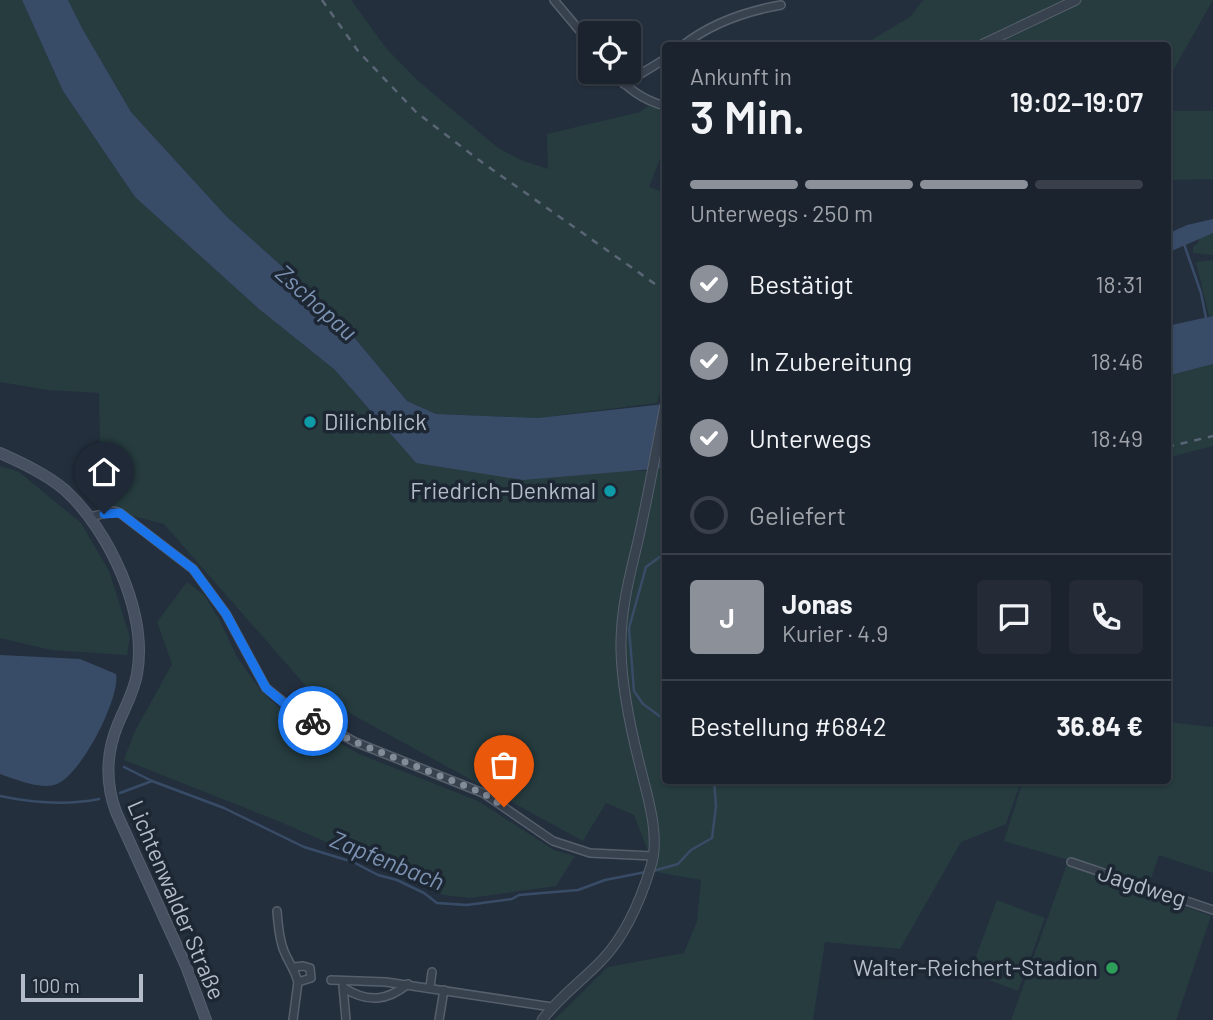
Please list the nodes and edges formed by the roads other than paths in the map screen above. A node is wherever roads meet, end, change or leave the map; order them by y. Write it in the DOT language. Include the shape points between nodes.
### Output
graph roads {
  1 [pos="554,0"];
  2 [pos="1076,0"];
  3 [pos="781,5"];
  4 [pos="578,29"];
  5 [pos="687,42"];
  6 [pos="987,42"];
  7 [pos="662,61"];
  8 [pos="641,74"];
  9 [pos="624,84"];
  10 [pos="662,105"];
  11 [pos="662,420"];
  12 [pos="0,453"];
  13 [pos="90,517"];
  14 [pos="653,860"];
  15 [pos="1070,862"];
  16 [pos="1213,909"];
  17 [pos="277,911"];
  18 [pos="295,967"];
  19 [pos="432,972"];
  20 [pos="331,980"];
  21 [pos="299,982"];
  22 [pos="343,984"];
  23 [pos="408,985"];
  24 [pos="430,987"];
  25 [pos="444,989"];
  26 [pos="552,1007"];
  27 [pos="206,1020"];
  28 [pos="293,1020"];
  29 [pos="346,1020"];
  30 [pos="439,1020"];
  31 [pos="542,1020"];
  1 -- 4 [label="street"];
  2 -- 6 [label="street"];
  3 -- 5 [label="street" via="733,19"];
  7 -- 8 [label="street"];
  9 -- 10 [label="street"];
  11 -- 14 [label="street" via="624,598 621,649 629,713 651,810"];
  12 -- 13 [label="main road, Lichtenwalder Straße" via="64,489"];
  13 -- 14 [label="street" via="120,513 193,569 226,614 266,688 286,705 355,742 483,793 553,841 590,853"];
  13 -- 27 [label="main road, Lichtenwalder Straße" via="123,579 139,636 137,674 108,762 110,791"];
  14 -- 26 [label="street" via="617,942"];
  15 -- 16 [label="street, Jagdweg"];
  17 -- 18 [label="street" via="284,953"];
  18 -- 21 [label="street"];
  18 -- 21 [label="street" via="312,972 311,978"];
  19 -- 24 [label="street"];
  20 -- 22 [label="street"];
  21 -- 28 [label="street"];
  22 -- 23 [label="street"];
  22 -- 23 [label="street" via="363,996 386,998"];
  22 -- 29 [label="street"];
  23 -- 24 [label="street"];
  24 -- 25 [label="street"];
  25 -- 26 [label="street"];
  25 -- 30 [label="street"];
  26 -- 31 [label="street"];
}
